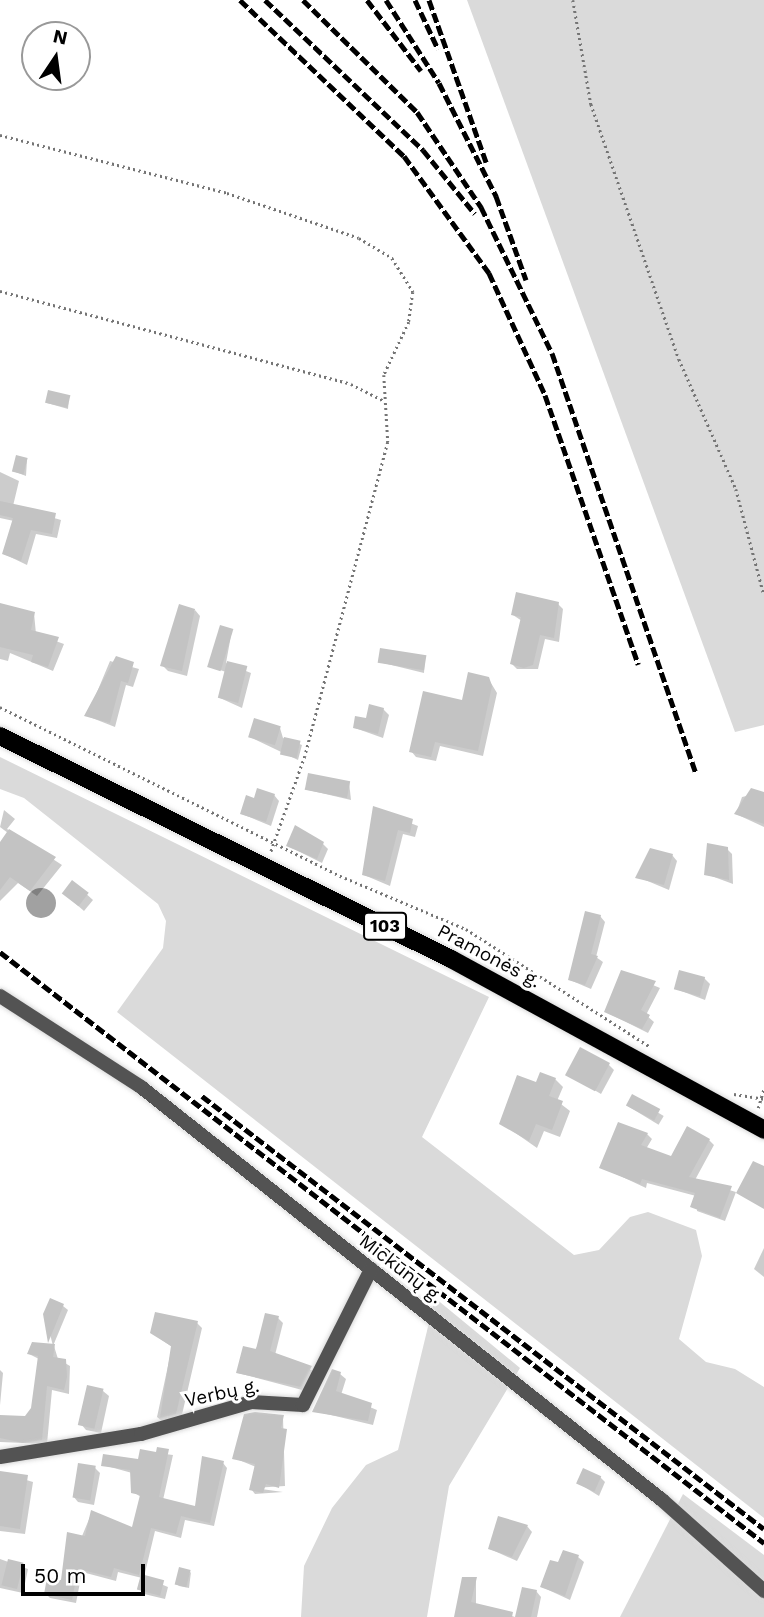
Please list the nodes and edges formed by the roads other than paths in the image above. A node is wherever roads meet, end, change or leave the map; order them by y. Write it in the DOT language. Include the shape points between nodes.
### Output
graph roads {
  1 [pos="0,736"];
  2 [pos="0,996"];
  3 [pos="764,1130"];
  4 [pos="370,1269"];
  5 [pos="0,1457"];
  6 [pos="764,1591"];
  1 -- 3 [label="main road, Pramonės g. / 103" via="501,985"];
  2 -- 4 [label="street, Mickūnų g." via="122,1074"];
  4 -- 5 [label="street, Verbų g." via="303,1405 251,1402 141,1434"];
  4 -- 6 [label="street, Mickūnų g." via="662,1500"];
}
